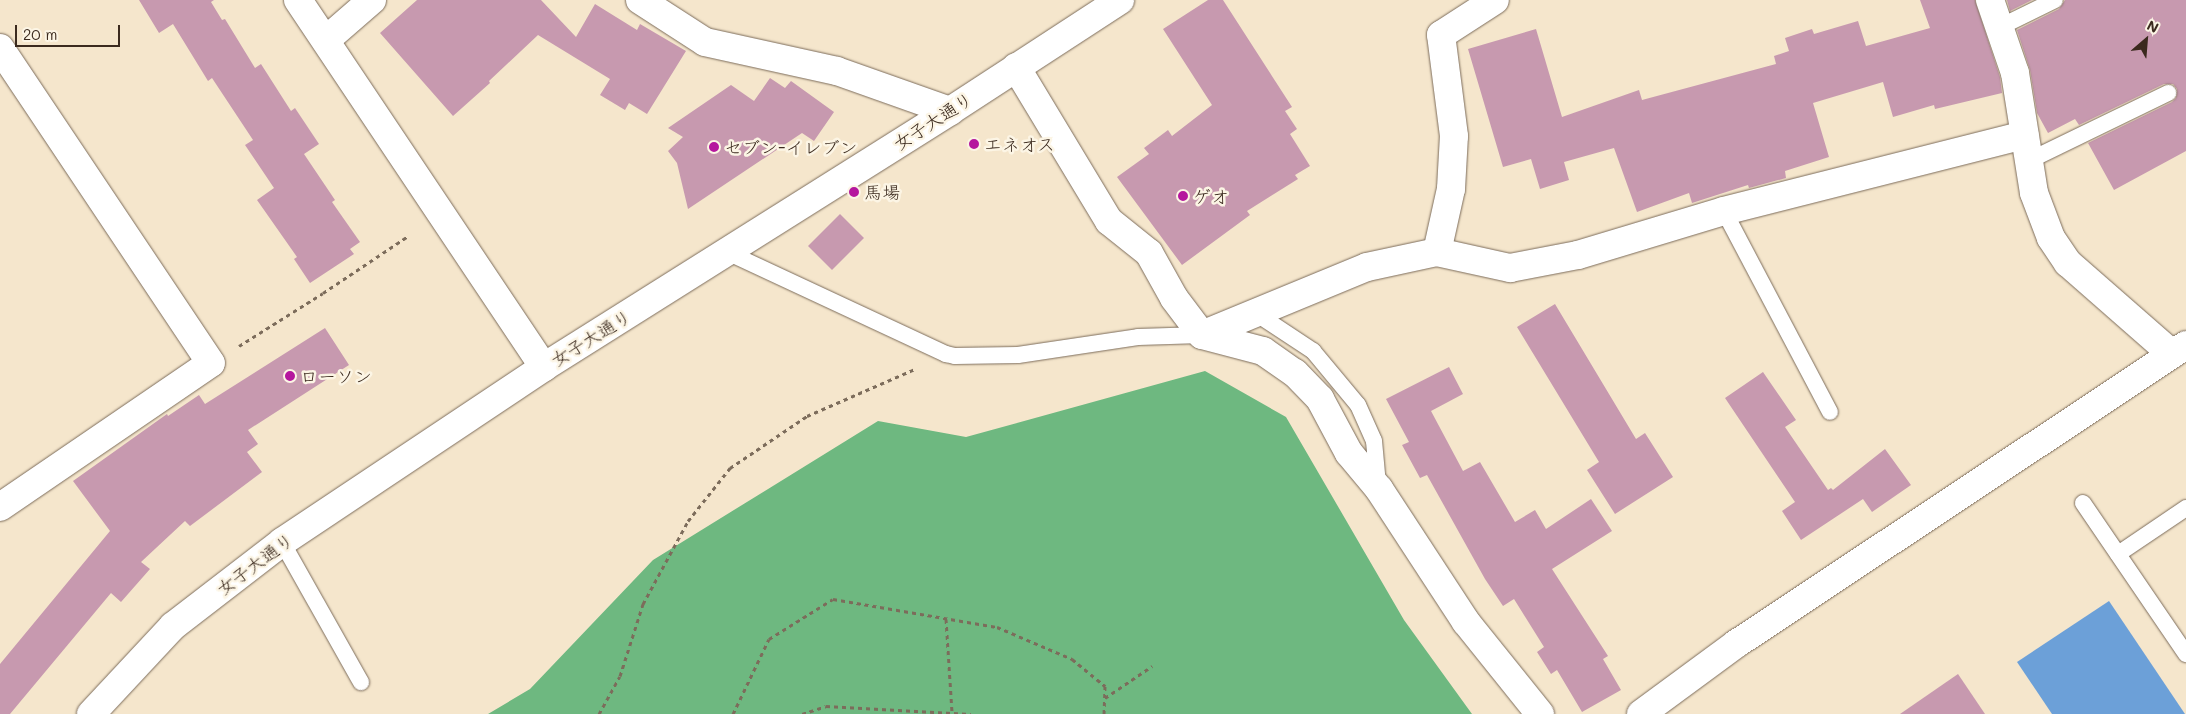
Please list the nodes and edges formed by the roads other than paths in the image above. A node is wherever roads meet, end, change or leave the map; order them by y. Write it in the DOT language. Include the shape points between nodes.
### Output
graph roads {
  1 [pos="298,0"];
  2 [pos="372,0"];
  3 [pos="640,0"];
  4 [pos="1120,0"];
  5 [pos="1495,0"];
  6 [pos="1990,0"];
  7 [pos="2055,0"];
  8 [pos="2000,27"];
  9 [pos="326,40"];
  10 [pos="0,48"];
  11 [pos="1016,67"];
  12 [pos="2168,93"];
  13 [pos="950,110"];
  14 [pos="2027,148"];
  15 [pos="1724,211"];
  16 [pos="727,252"];
  17 [pos="1437,252"];
  18 [pos="1254,312"];
  19 [pos="1202,335"];
  20 [pos="2179,349"];
  21 [pos="544,367"];
  22 [pos="1830,412"];
  23 [pos="1378,489"];
  24 [pos="2083,503"];
  25 [pos="0,507"];
  26 [pos="2186,508"];
  27 [pos="282,542"];
  28 [pos="2118,554"];
  29 [pos="2186,654"];
  30 [pos="361,682"];
  31 [pos="91,714"];
  32 [pos="1540,714"];
  33 [pos="1641,714"];
  1 -- 9 [label="street"];
  2 -- 9 [label="street"];
  3 -- 13 [label="street" via="705,42 837,71"];
  4 -- 11 [label="street, 女子大通り"];
  5 -- 17 [label="street" via="1441,36 1454,136 1451,189"];
  6 -- 8 [label="street"];
  7 -- 8 [label="lane"];
  8 -- 14 [label="street" via="2015,72"];
  9 -- 21 [label="street"];
  10 -- 25 [label="street" via="211,363"];
  11 -- 13 [label="street, 女子大通り"];
  11 -- 19 [label="street" via="1109,221 1148,253 1174,298"];
  12 -- 14 [label="lane"];
  13 -- 16 [label="street, 女子大通り"];
  14 -- 15 [label="street"];
  14 -- 20 [label="street" via="2034,193 2051,238 2068,263"];
  15 -- 17 [label="street" via="1578,255 1510,268"];
  15 -- 22 [label="lane"];
  16 -- 19 [label="lane" via="955,356 1018,355 1138,337"];
  16 -- 21 [label="street, 女子大通り"];
  17 -- 18 [label="street" via="1367,267"];
  18 -- 19 [label="street"];
  18 -- 23 [label="lane" via="1313,351 1358,405 1374,441"];
  19 -- 23 [label="street" via="1263,351 1295,373 1320,400 1349,453"];
  20 -- 33 [label="street" via="1736,644"];
  21 -- 27 [label="street, 女子大通り"];
  23 -- 32 [label="street" via="1466,622"];
  24 -- 28 [label="lane"];
  26 -- 28 [label="lane"];
  27 -- 30 [label="lane"];
  27 -- 31 [label="street, 女子大通り" via="173,626"];
  28 -- 29 [label="lane"];
}
